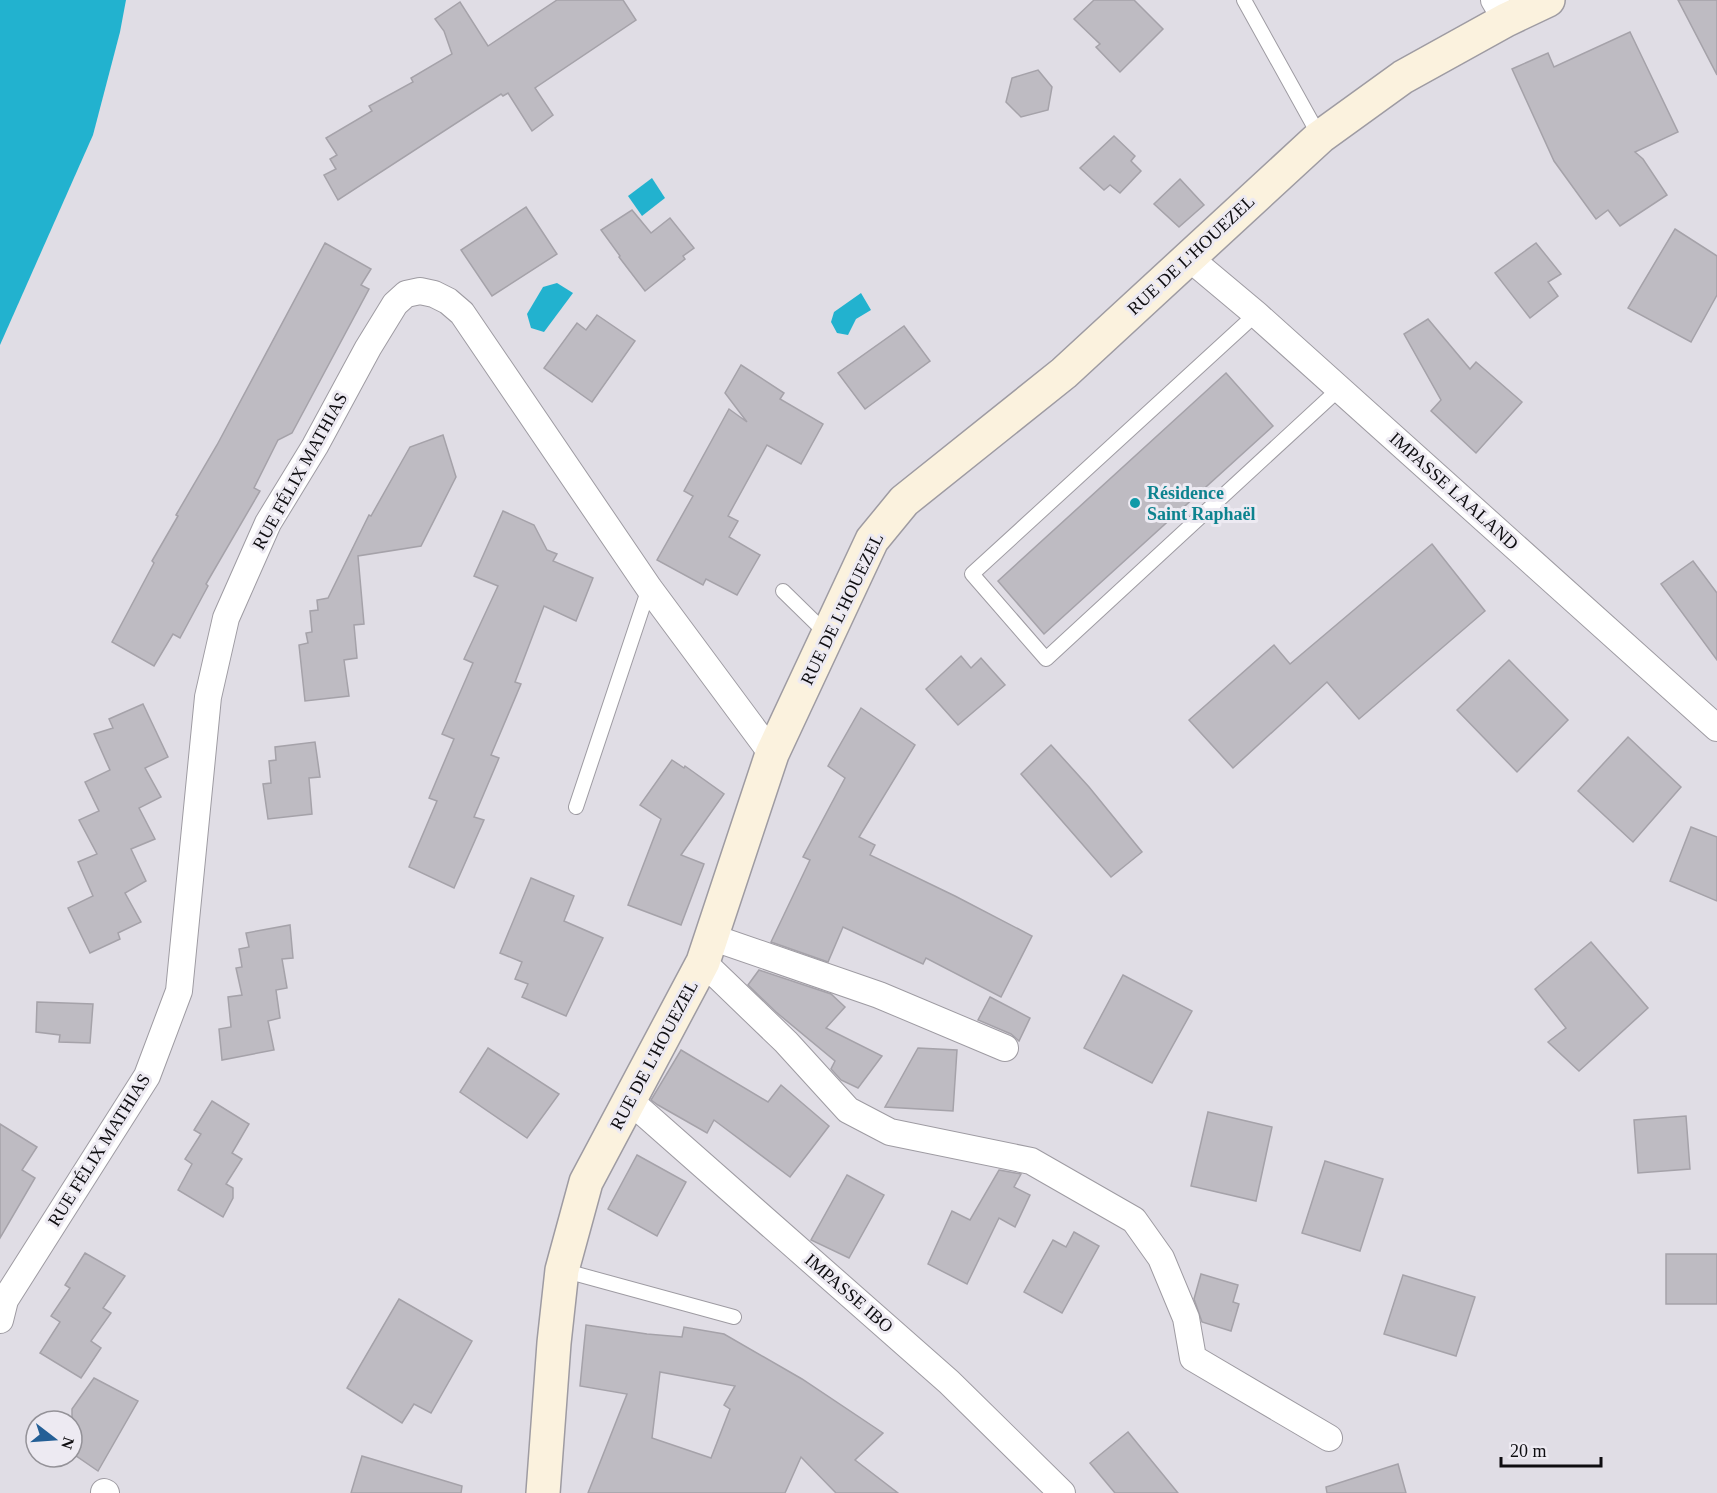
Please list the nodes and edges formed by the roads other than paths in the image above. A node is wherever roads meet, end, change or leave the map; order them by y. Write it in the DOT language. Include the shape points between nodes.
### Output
graph roads {
  1 [pos="1244,0"];
  2 [pos="1548,0"];
  3 [pos="1500,10"];
  4 [pos="1320,137"];
  5 [pos="1188,257"];
  6 [pos="1256,314"];
  7 [pos="1340,389"];
  8 [pos="649,588"];
  9 [pos="783,591"];
  10 [pos="828,635"];
  11 [pos="1717,728"];
  12 [pos="772,754"];
  13 [pos="576,807"];
  14 [pos="707,949"];
  15 [pos="1005,1048"];
  16 [pos="629,1100"];
  17 [pos="562,1270"];
  18 [pos="734,1317"];
  19 [pos="0,1320"];
  20 [pos="1329,1438"];
  21 [pos="543,1493"];
  22 [pos="1062,1493"];
  1 -- 4 [label="lane"];
  2 -- 3 [label="street, RUE DE L'HOUEZEL"];
  3 -- 4 [label="street, RUE DE L'HOUEZEL"];
  4 -- 5 [label="street, RUE DE L'HOUEZEL"];
  5 -- 6 [label="street, IMPASSE LAALAND"];
  5 -- 10 [label="street, RUE DE L'HOUEZEL" via="1064,373 903,501 872,540"];
  6 -- 7 [label="street, IMPASSE LAALAND"];
  6 -- 7 [label="lane" via="972,574 1046,659"];
  7 -- 11 [label="street, IMPASSE LAALAND"];
  8 -- 12 [label="street, RUE FÉLIX MATHIAS"];
  8 -- 13 [label="lane"];
  8 -- 19 [label="street, RUE FÉLIX MATHIAS" via="462,313 434,294 406,294 395,304 368,348 268,523 226,618 208,697 179,991 147,1076 5,1300"];
  9 -- 10 [label="lane"];
  10 -- 12 [label="street, RUE DE L'HOUEZEL"];
  12 -- 14 [label="street, RUE DE L'HOUEZEL"];
  14 -- 15 [label="street" via="879,995"];
  14 -- 16 [label="street, RUE DE L'HOUEZEL"];
  14 -- 20 [label="street" via="848,1110 890,1132 1031,1161 1134,1220 1161,1258 1186,1318 1193,1359"];
  16 -- 17 [label="street, RUE DE L'HOUEZEL" via="586,1182"];
  16 -- 22 [label="street, IMPASSE IBO" via="949,1382"];
  17 -- 18 [label="lane"];
  17 -- 21 [label="street, RUE DE L'HOUEZEL"];
}
